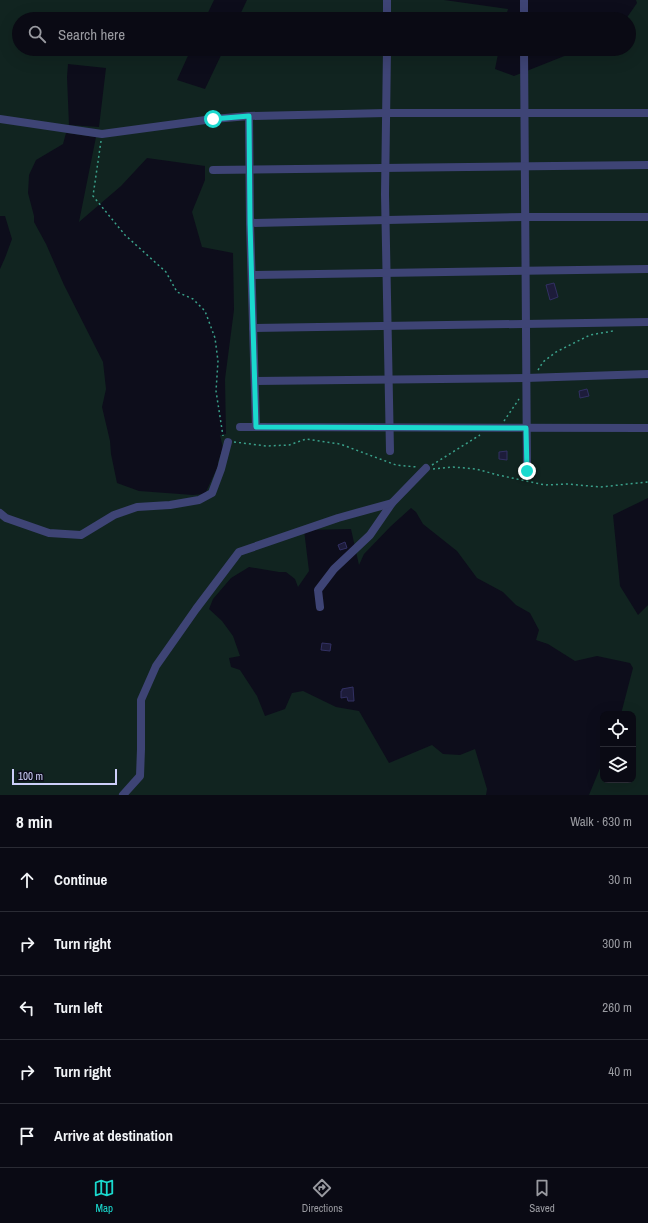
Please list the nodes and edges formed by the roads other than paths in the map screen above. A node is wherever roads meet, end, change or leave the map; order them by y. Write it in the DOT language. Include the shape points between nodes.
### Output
graph roads {
  1 [pos="388,0"];
  2 [pos="524,0"];
  3 [pos="387,12"];
  4 [pos="524,12"];
  5 [pos="387,56"];
  6 [pos="524,56"];
  7 [pos="386,113"];
  8 [pos="524,113"];
  9 [pos="648,113"];
  10 [pos="249,116"];
  11 [pos="0,119"];
  12 [pos="10,120"];
  13 [pos="0,124"];
  14 [pos="648,165"];
  15 [pos="525,166"];
  16 [pos="385,168"];
  17 [pos="213,170"];
  18 [pos="250,170"];
  19 [pos="525,217"];
  20 [pos="648,217"];
  21 [pos="385,220"];
  22 [pos="250,223"];
  23 [pos="648,269"];
  24 [pos="525,271"];
  25 [pos="386,273"];
  26 [pos="252,275"];
  27 [pos="648,322"];
  28 [pos="526,324"];
  29 [pos="388,326"];
  30 [pos="253,328"];
  31 [pos="648,374"];
  32 [pos="526,378"];
  33 [pos="389,380"];
  34 [pos="255,381"];
  35 [pos="240,426"];
  36 [pos="256,427"];
  37 [pos="390,427"];
  38 [pos="526,428"];
  39 [pos="648,428"];
  40 [pos="228,442"];
  41 [pos="390,451"];
  42 [pos="426,468"];
  43 [pos="527,471"];
  44 [pos="392,503"];
  45 [pos="0,514"];
  46 [pos="320,607"];
  47 [pos="123,795"];
  1 -- 3 [label="street"];
  2 -- 4 [label="street"];
  5 -- 7 [label="street"];
  6 -- 8 [label="street"];
  7 -- 8 [label="street"];
  7 -- 10 [label="street"];
  7 -- 16 [label="street"];
  8 -- 9 [label="street"];
  8 -- 15 [label="street"];
  10 -- 12 [label="street" via="102,134"];
  10 -- 18 [label="street"];
  11 -- 12 [label="street"];
  12 -- 13 [label="street"];
  14 -- 15 [label="street"];
  15 -- 16 [label="street"];
  15 -- 19 [label="street"];
  16 -- 18 [label="street"];
  16 -- 21 [label="street"];
  17 -- 18 [label="street"];
  18 -- 22 [label="street"];
  19 -- 20 [label="street"];
  19 -- 21 [label="street"];
  19 -- 24 [label="street"];
  21 -- 22 [label="street"];
  21 -- 25 [label="street"];
  22 -- 26 [label="street"];
  23 -- 24 [label="street"];
  24 -- 25 [label="street"];
  24 -- 28 [label="street"];
  25 -- 26 [label="street"];
  25 -- 29 [label="street"];
  26 -- 30 [label="street"];
  27 -- 28 [label="street"];
  28 -- 29 [label="street"];
  28 -- 32 [label="street"];
  29 -- 30 [label="street"];
  29 -- 33 [label="street"];
  30 -- 34 [label="street"];
  31 -- 32 [label="street"];
  32 -- 33 [label="street"];
  32 -- 38 [label="street"];
  33 -- 34 [label="street"];
  33 -- 37 [label="street"];
  34 -- 36 [label="street"];
  35 -- 36 [label="street"];
  36 -- 37 [label="street"];
  37 -- 38 [label="street"];
  37 -- 41 [label="street"];
  38 -- 39 [label="street"];
  38 -- 43 [label="street"];
  40 -- 45 [label="street" via="212,493 199,500 137,507 114,515 81,535 49,533"];
  42 -- 44 [label="street"];
  44 -- 46 [label="street" via="370,535 334,569 318,590"];
  44 -- 47 [label="street" via="338,518 239,552 156,666 141,700 140,776"];
}
